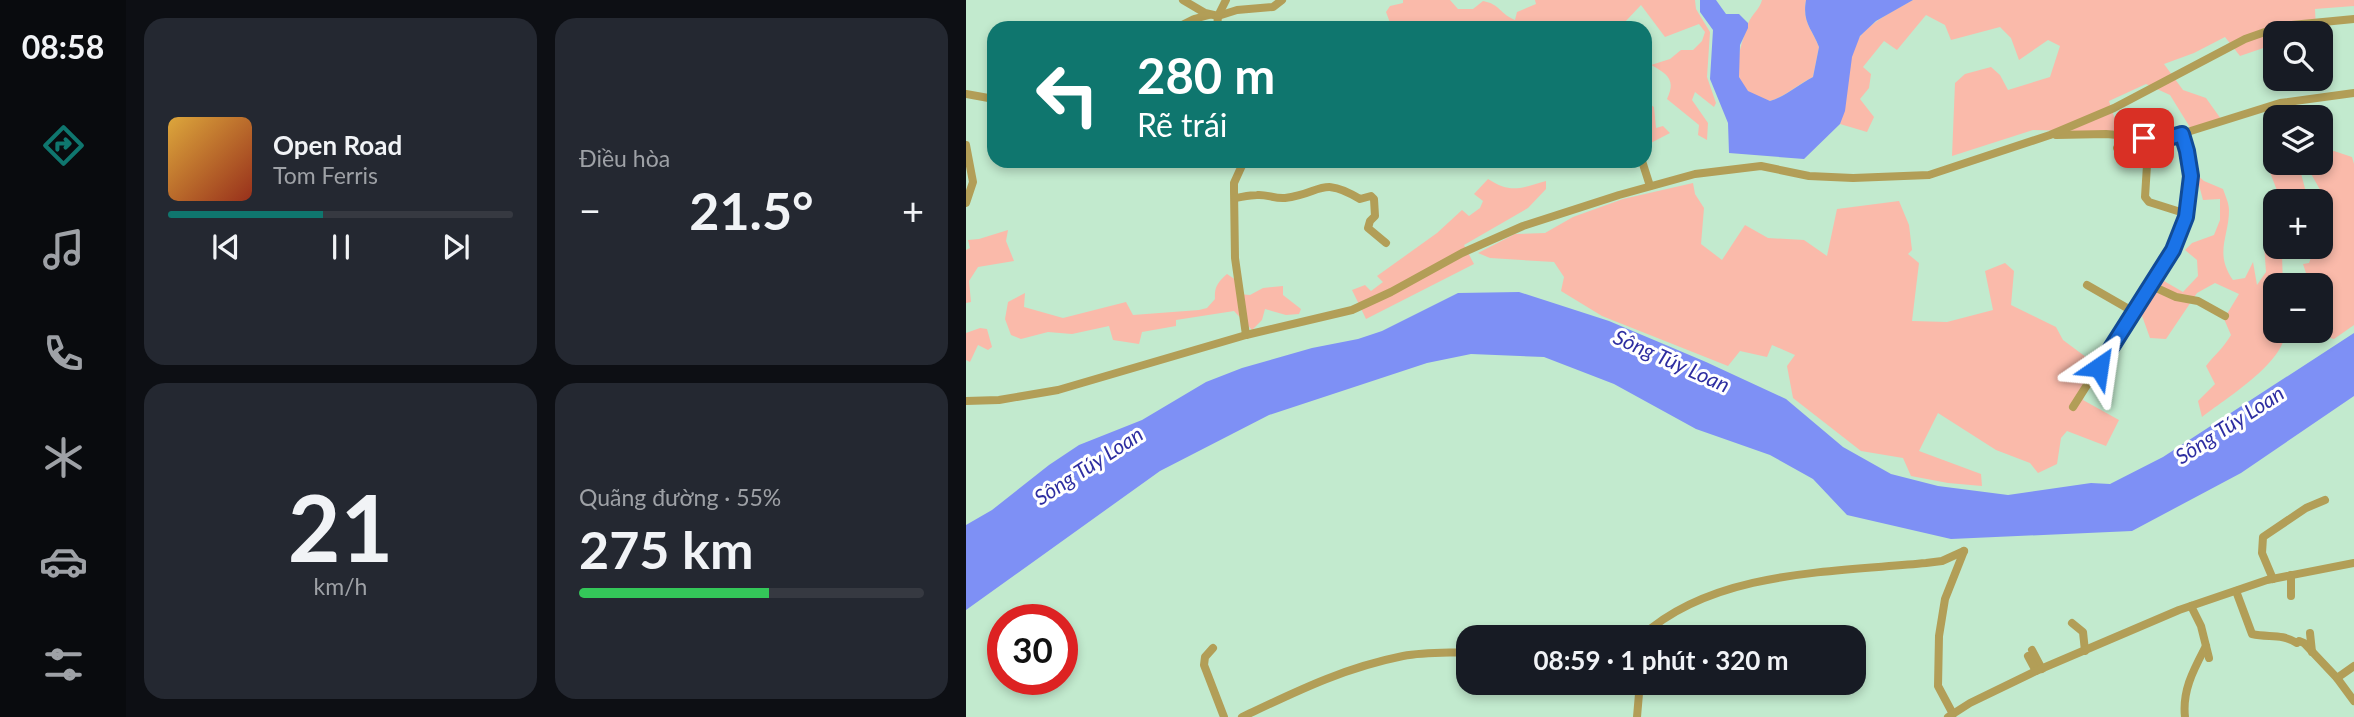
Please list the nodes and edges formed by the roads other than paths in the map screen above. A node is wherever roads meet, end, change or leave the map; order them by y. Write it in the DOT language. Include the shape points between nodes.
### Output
graph roads {
  1 [pos="1183,0"];
  2 [pos="1226,0"];
  3 [pos="1282,0"];
  4 [pos="1215,15"];
  5 [pos="2354,19"];
  6 [pos="1190,21"];
  7 [pos="1216,21"];
  8 [pos="2354,93"];
  9 [pos="966,94"];
  10 [pos="987,98"];
  11 [pos="2182,134"];
  12 [pos="2050,135"];
  13 [pos="2124,136"];
  14 [pos="966,145"];
  15 [pos="1241,168"];
  16 [pos="1644,168"];
  17 [pos="1650,186"];
  18 [pos="1235,198"];
  19 [pos="966,202"];
  20 [pos="2186,214"];
  21 [pos="1386,243"];
  22 [pos="2087,285"];
  23 [pos="2150,285"];
  24 [pos="2134,312"];
  25 [pos="2225,317"];
  26 [pos="1246,334"];
  27 [pos="966,401"];
  28 [pos="2073,407"];
  29 [pos="2325,500"];
  30 [pos="2354,563"];
  31 [pos="2291,575"];
  32 [pos="2273,579"];
  33 [pos="2236,591"];
  34 [pos="2291,596"];
  35 [pos="2191,606"];
  36 [pos="2072,623"];
  37 [pos="1654,625"];
  38 [pos="2310,633"];
  39 [pos="2206,646"];
  40 [pos="1213,648"];
  41 [pos="2085,651"];
  42 [pos="2312,652"];
  43 [pos="1456,653"];
  44 [pos="2030,653"];
  45 [pos="2209,657"];
  46 [pos="2354,666"];
  47 [pos="2039,670"];
  48 [pos="2337,678"];
  49 [pos="1639,695"];
  50 [pos="2354,701"];
  51 [pos="1257,714"];
  52 [pos="1951,715"];
  53 [pos="1224,717"];
  54 [pos="1242,717"];
  55 [pos="1637,717"];
  56 [pos="2185,717"];
  1 -- 4 [label="street"];
  2 -- 4 [label="street"];
  3 -- 4 [label="street" via="1273,7"];
  4 -- 6 [label="street"];
  4 -- 7 [label="street"];
  5 -- 12 [label="street" via="2282,26 2245,39 2114,108"];
  8 -- 11 [label="street" via="2280,103"];
  9 -- 10 [label="street"];
  11 -- 13 [label="street" via="2165,139"];
  11 -- 20 [label="street" via="2191,176"];
  12 -- 13 [label="street"];
  12 -- 17 [label="street" via="1929,175 1809,176 1761,166 1695,174"];
  13 -- 20 [label="street" via="2117,148 2120,155 2147,165 2145,197"];
  14 -- 19 [label="street" via="973,182"];
  15 -- 18 [label="street" via="1234,183"];
  16 -- 17 [label="street"];
  17 -- 26 [label="street" via="1523,226 1361,307"];
  18 -- 21 [label="street" via="1259,194 1286,198 1328,187 1360,200 1371,196 1376,213 1368,228"];
  18 -- 26 [label="street" via="1235,257"];
  20 -- 23 [label="street" via="2173,250"];
  22 -- 24 [label="street"];
  23 -- 24 [label="street"];
  23 -- 25 [label="street" via="2176,298 2198,300"];
  24 -- 28 [label="street"];
  26 -- 27 [label="street" via="1058,390"];
  29 -- 32 [label="street" via="2263,537 2262,553"];
  30 -- 31 [label="street"];
  31 -- 32 [label="street"];
  31 -- 34 [label="street"];
  32 -- 33 [label="street"];
  33 -- 35 [label="street"];
  33 -- 42 [label="street" via="2252,634 2286,636"];
  35 -- 39 [label="street"];
  35 -- 41 [label="street" via="2139,633"];
  36 -- 41 [label="street" via="2083,632"];
  37 -- 52 [label="street" via="1748,584 1810,573 1926,564 1964,551 1948,589 1939,636 1938,686"];
  38 -- 42 [label="street"];
  39 -- 45 [label="street"];
  39 -- 56 [label="street" via="2184,696"];
  40 -- 53 [label="street" via="1204,665"];
  41 -- 47 [label="street"];
  42 -- 48 [label="street"];
  43 -- 51 [label="street" via="1360,665"];
  44 -- 47 [label="street"];
  46 -- 48 [label="street"];
  47 -- 52 [label="street"];
  48 -- 50 [label="street"];
  49 -- 55 [label="street"];
  51 -- 54 [label="street"];
}
